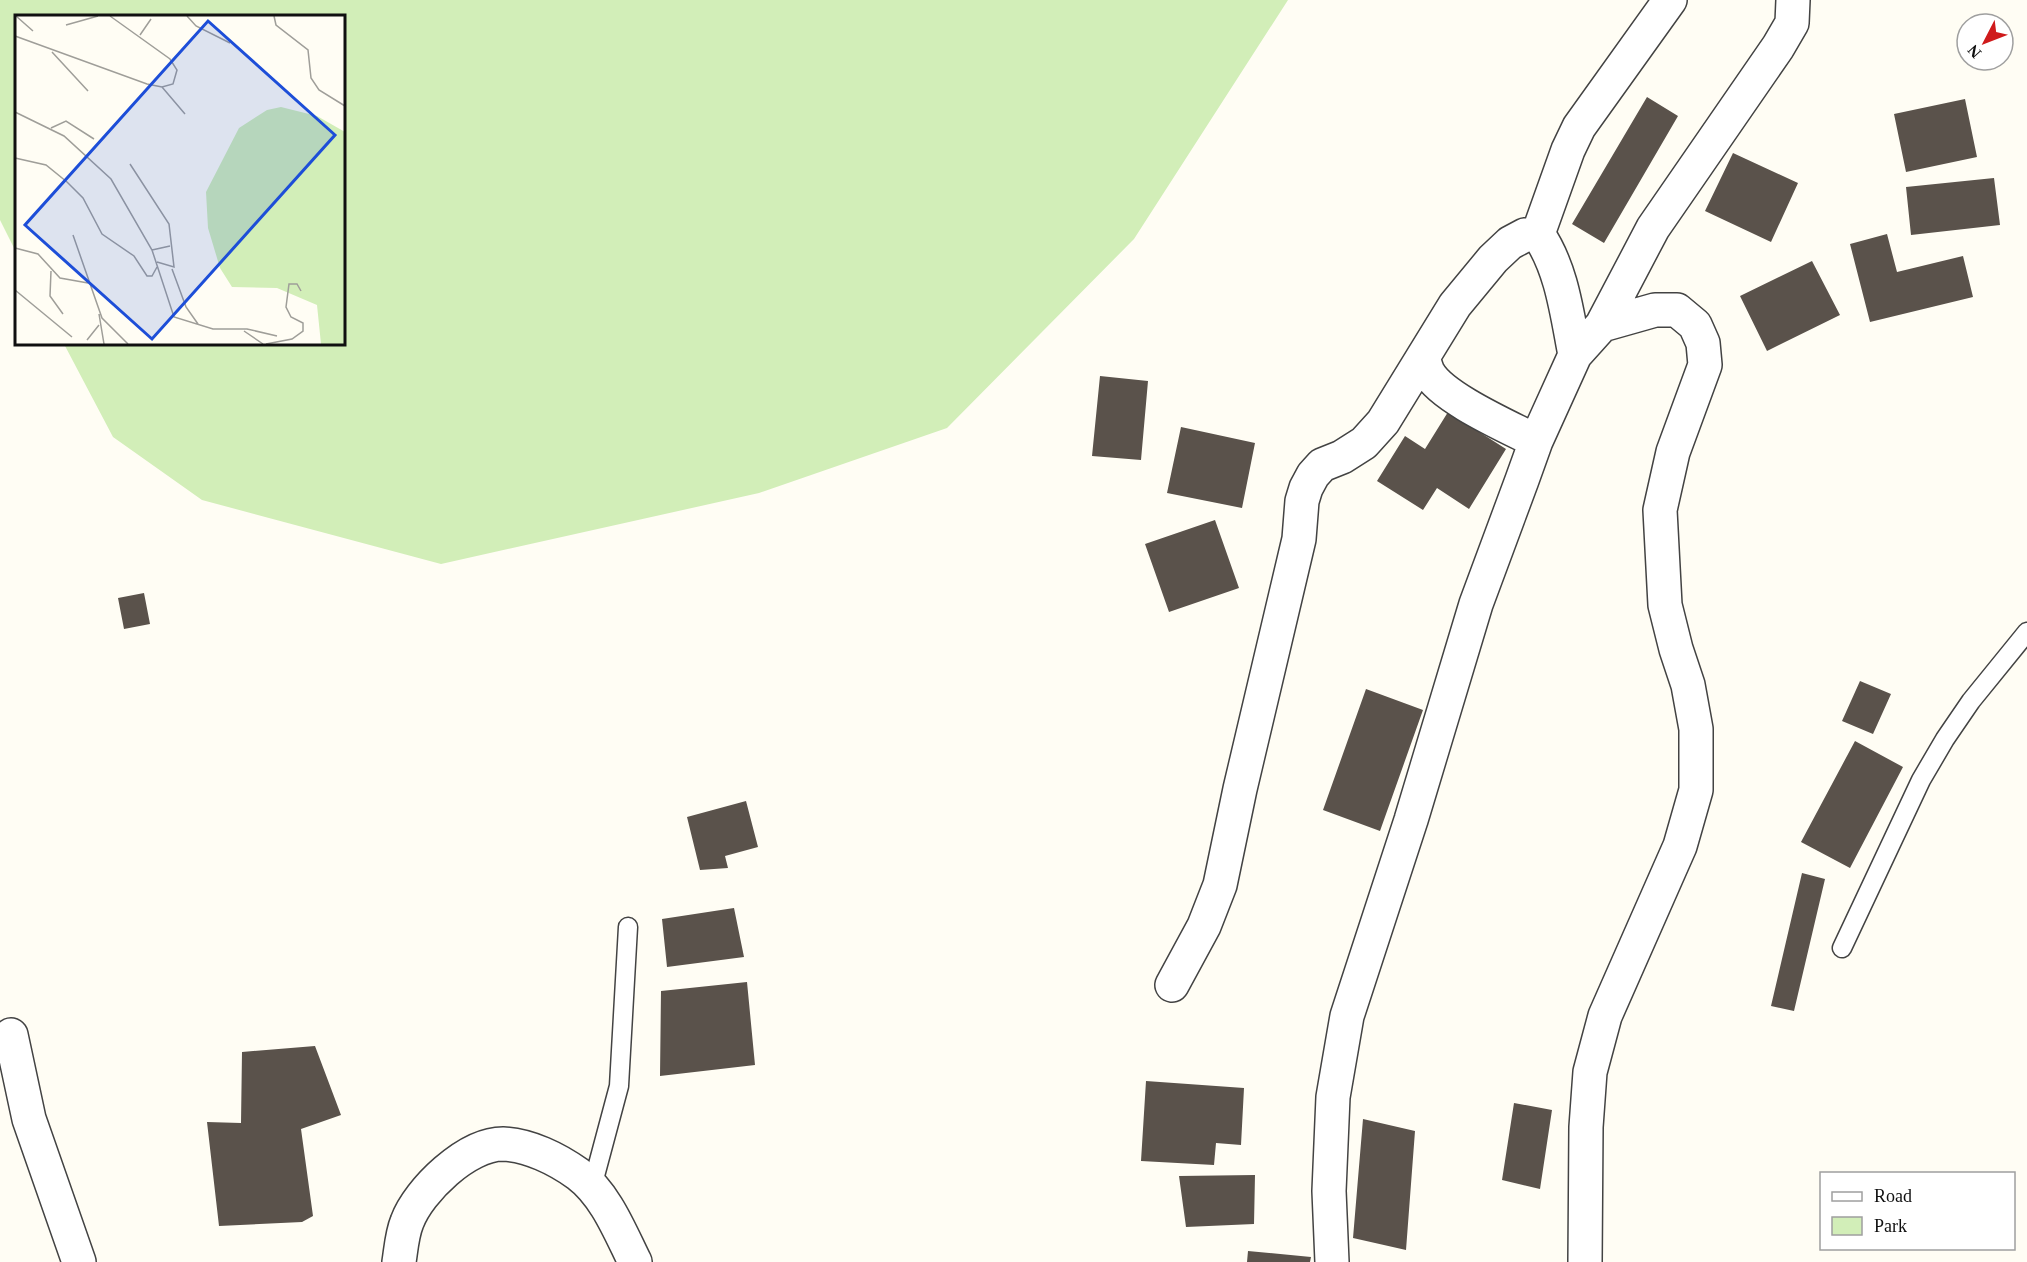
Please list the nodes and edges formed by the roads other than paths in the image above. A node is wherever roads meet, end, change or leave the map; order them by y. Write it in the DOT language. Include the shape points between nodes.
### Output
graph roads {
  1 [pos="1670,0"];
  2 [pos="1793,0"];
  3 [pos="1538,234"];
  4 [pos="1602,325"];
  5 [pos="1575,355"];
  6 [pos="1423,358"];
  7 [pos="1536,441"];
  8 [pos="2027,632"];
  9 [pos="628,927"];
  10 [pos="1842,948"];
  11 [pos="1172,985"];
  12 [pos="11,1035"];
  13 [pos="592,1187"];
  14 [pos="79,1262"];
  15 [pos="399,1262"];
  16 [pos="634,1262"];
  17 [pos="1332,1262"];
  18 [pos="1585,1262"];
  1 -- 3 [label="street" via="1579,127"];
  2 -- 4 [label="street" via="1792,23 1778,47 1653,228"];
  3 -- 5 [label="street" via="1562,287"];
  3 -- 6 [label="street" via="1525,235 1510,243 1493,259 1455,305"];
  4 -- 5 [label="street"];
  4 -- 18 [label="street" via="1655,310 1677,310 1695,325 1703,343 1705,365 1673,452 1660,510 1665,604 1696,729 1696,790 1680,846 1605,1016 1590,1072"];
  5 -- 7 [label="street"];
  6 -- 7 [label="street" via="1427,372 1438,384"];
  6 -- 11 [label="street" via="1377,429 1364,443 1322,465 1306,488 1299,539 1220,885 1204,926"];
  7 -- 17 [label="street" via="1476,604 1347,1016 1333,1097 1329,1191"];
  8 -- 10 [label="lane" via="1945,738 1921,780"];
  9 -- 13 [label="lane" via="620,1086"];
  12 -- 14 [label="street" via="29,1119"];
  13 -- 15 [label="street" via="578,1174 537,1152 500,1144 481,1148 441,1176 424,1195 407,1220"];
  13 -- 16 [label="street" via="610,1213"];
}
